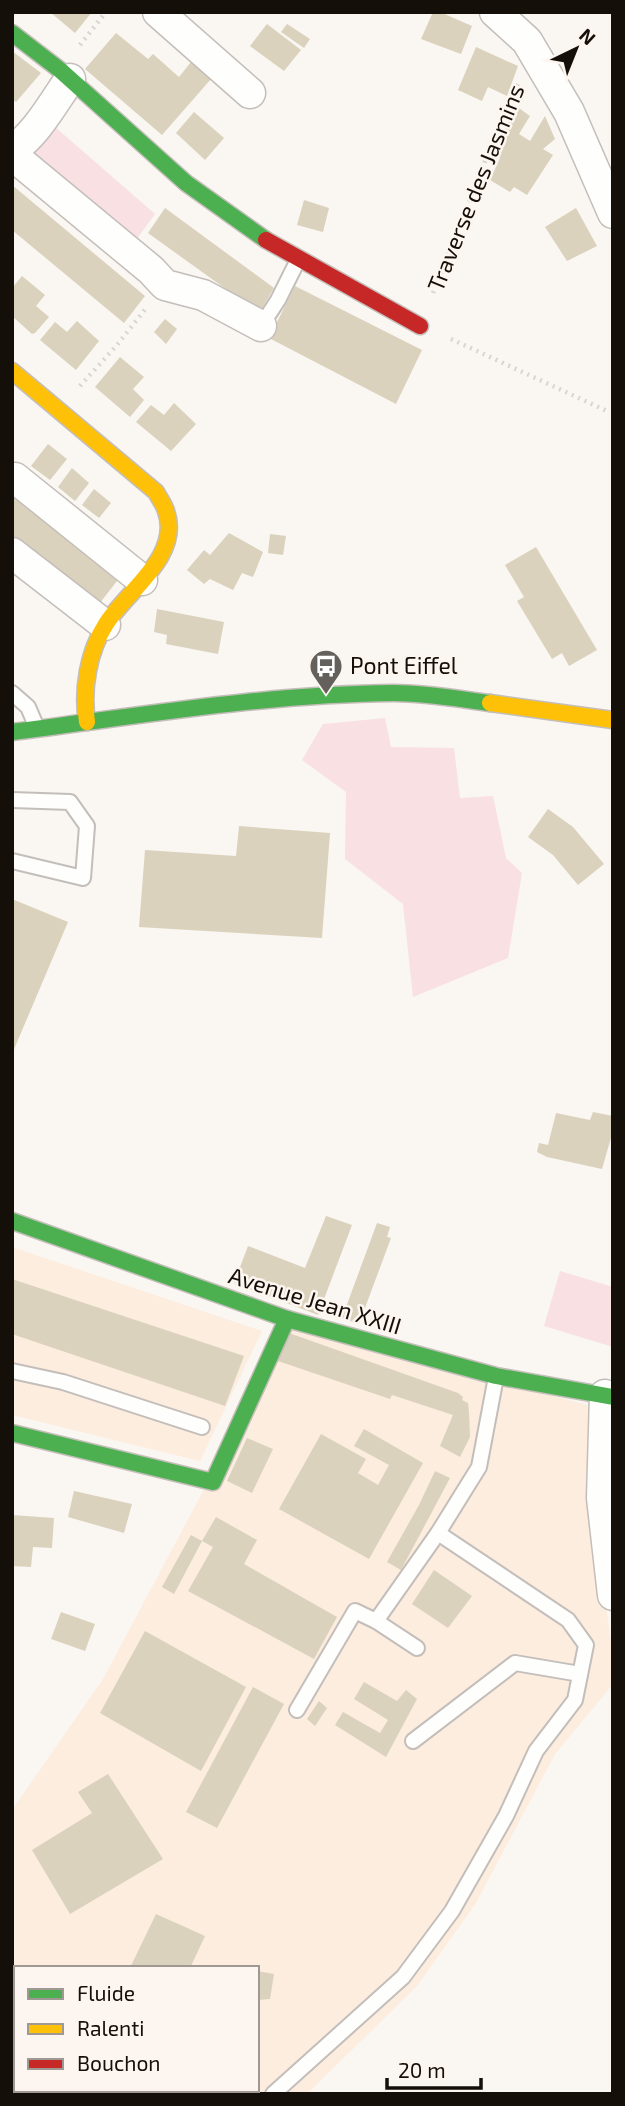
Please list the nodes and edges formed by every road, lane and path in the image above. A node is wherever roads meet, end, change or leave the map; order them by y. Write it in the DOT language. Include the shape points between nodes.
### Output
graph roads {
  1 [pos="158,12"];
  2 [pos="495,12"];
  3 [pos="12,33"];
  4 [pos="533,54"];
  5 [pos="70,79"];
  6 [pos="250,93"];
  7 [pos="12,149"];
  8 [pos="12,155"];
  9 [pos="613,213"];
  10 [pos="299,258"];
  11 [pos="165,285"];
  12 [pos="261,326"];
  13 [pos="420,326"];
  14 [pos="12,371"];
  15 [pos="58,410"];
  16 [pos="607,411"];
  17 [pos="12,481"];
  18 [pos="12,553"];
  19 [pos="142,580"];
  20 [pos="105,625"];
  21 [pos="12,693"];
  22 [pos="613,720"];
  23 [pos="87,722"];
  24 [pos="38,728"];
  25 [pos="12,732"];
  26 [pos="12,800"];
  27 [pos="12,860"];
  28 [pos="12,1221"];
  29 [pos="287,1319"];
  30 [pos="12,1371"];
  31 [pos="496,1376"];
  32 [pos="609,1396"];
  33 [pos="202,1427"];
  34 [pos="12,1433"];
  35 [pos="438,1533"];
  36 [pos="613,1595"];
  37 [pos="376,1620"];
  38 [pos="417,1648"];
  39 [pos="580,1674"];
  40 [pos="297,1710"];
  41 [pos="413,1741"];
  42 [pos="273,2094"];
  1 -- 6 [label="street"];
  2 -- 4 [label="street" via="527,41"];
  3 -- 5 [label="street"];
  4 -- 9 [label="street" via="569,112"];
  4 -- 13 [label="path, Traverse des Jasmins" via="506,108"];
  5 -- 7 [label="street" via="31,132"];
  5 -- 10 [label="street" via="186,183 254,233"];
  8 -- 11 [label="street"];
  10 -- 12 [label="lane"];
  10 -- 13 [label="street"];
  11 -- 12 [label="street" via="203,295"];
  11 -- 15 [label="path"];
  13 -- 16 [label="path"];
  14 -- 15 [label="street"];
  15 -- 19 [label="street" via="156,492 166,506 167,542 160,560"];
  17 -- 19 [label="street" via="15,478"];
  18 -- 20 [label="street"];
  19 -- 20 [label="street"];
  20 -- 23 [label="street" via="84,695"];
  21 -- 24 [label="lane" via="28,708"];
  22 -- 23 [label="street" via="397,693 247,702"];
  23 -- 24 [label="street"];
  24 -- 25 [label="street"];
  26 -- 27 [label="lane" via="70,802 87,826 83,878"];
  28 -- 29 [label="street, Avenue Jean XXIII"];
  29 -- 31 [label="street, Avenue Jean XXIII"];
  29 -- 34 [label="street" via="213,1482"];
  30 -- 33 [label="lane" via="63,1382"];
  31 -- 32 [label="street, Avenue Jean XXIII"];
  31 -- 35 [label="lane" via="479,1466"];
  32 -- 36 [label="street" via="602,1498"];
  35 -- 37 [label="lane"];
  35 -- 39 [label="lane" via="568,1620 586,1645"];
  37 -- 38 [label="lane"];
  37 -- 40 [label="lane" via="355,1611"];
  39 -- 41 [label="lane" via="515,1664"];
  39 -- 42 [label="lane" via="575,1700 536,1751 506,1816 452,1911 403,1977"];
}
